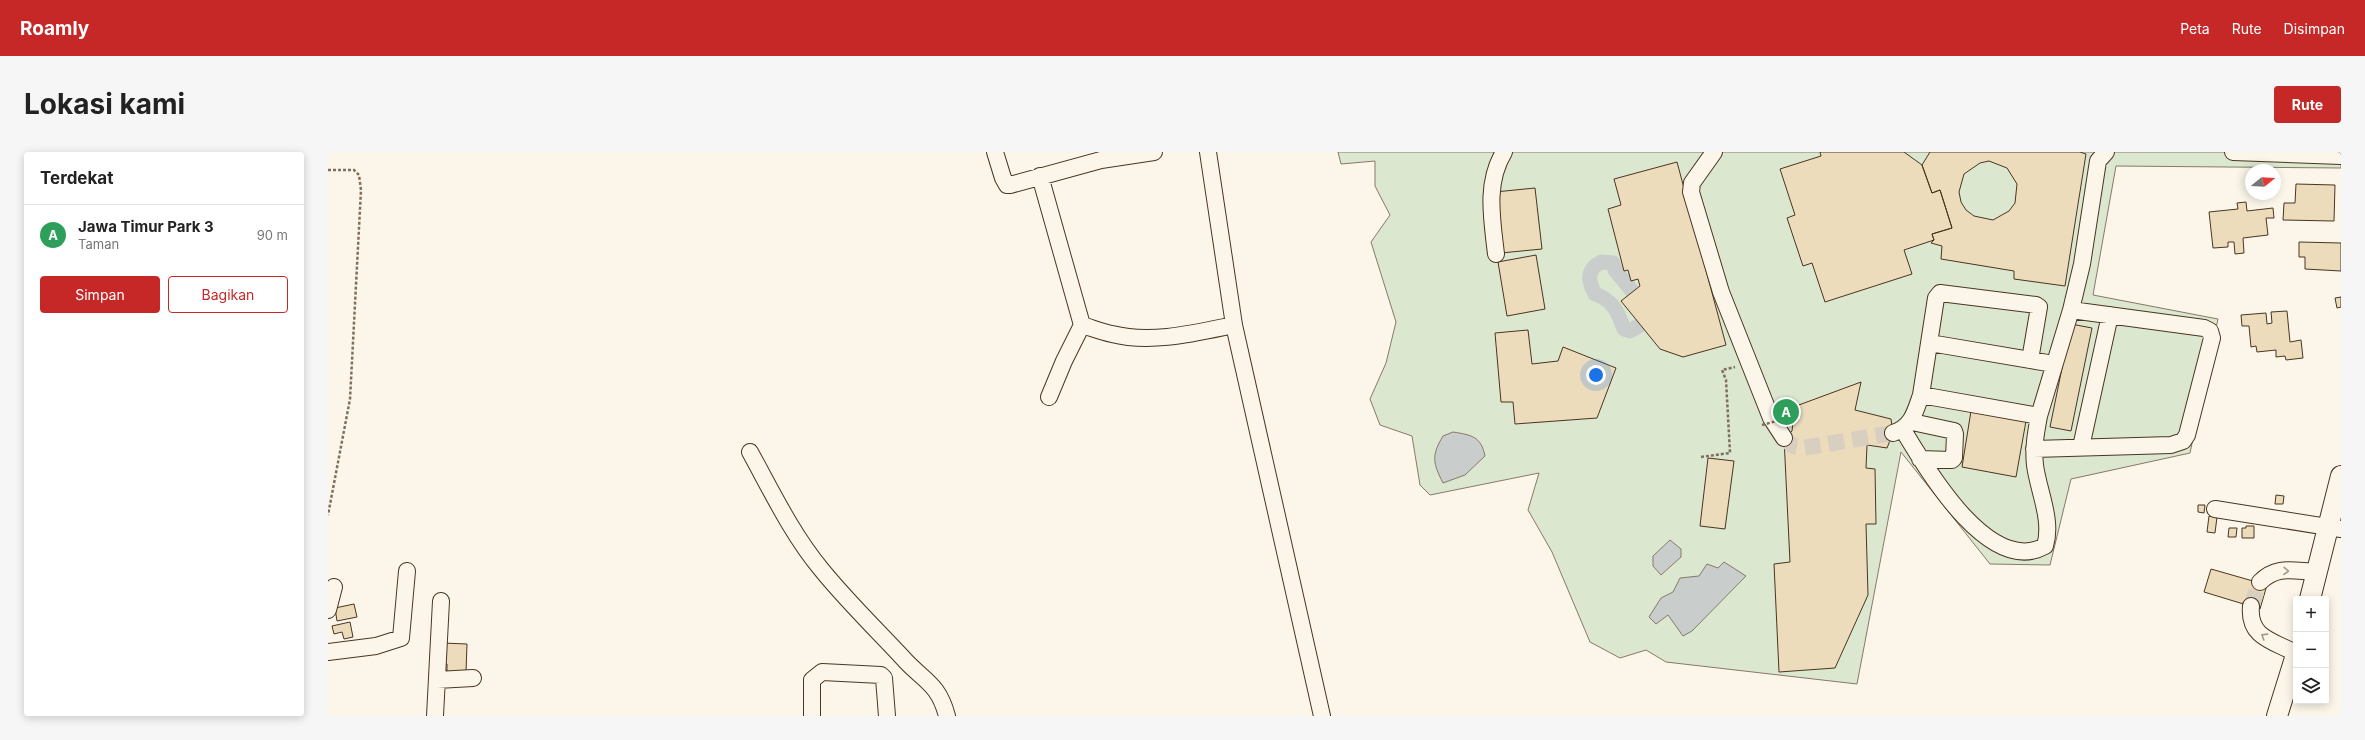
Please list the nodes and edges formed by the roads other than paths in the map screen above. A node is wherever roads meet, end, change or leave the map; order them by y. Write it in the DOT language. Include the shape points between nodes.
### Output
graph roads {
  1 [pos="995,152"];
  2 [pos="1154,152"];
  3 [pos="1208,152"];
  4 [pos="1504,152"];
  5 [pos="1714,152"];
  6 [pos="2106,152"];
  7 [pos="2233,152"];
  8 [pos="2341,156"];
  9 [pos="1040,176"];
  10 [pos="1496,254"];
  11 [pos="2071,310"];
  12 [pos="2110,315"];
  13 [pos="1082,325"];
  14 [pos="1234,325"];
  15 [pos="1930,343"];
  16 [pos="2030,360"];
  17 [pos="2054,364"];
  18 [pos="1921,395"];
  19 [pos="1049,397"];
  20 [pos="2039,416"];
  21 [pos="1902,428"];
  22 [pos="1784,438"];
  23 [pos="2082,447"];
  24 [pos="2034,449"];
  25 [pos="750,452"];
  26 [pos="1920,459"];
  27 [pos="2341,476"];
  28 [pos="2215,509"];
  29 [pos="2334,527"];
  30 [pos="407,571"];
  31 [pos="2316,572"];
  32 [pos="2260,582"];
  33 [pos="334,587"];
  34 [pos="2311,596"];
  35 [pos="441,601"];
  36 [pos="2251,606"];
  37 [pos="328,610"];
  38 [pos="328,652"];
  39 [pos="2293,652"];
  40 [pos="2293,664"];
  41 [pos="473,678"];
  42 [pos="437,680"];
  43 [pos="435,716"];
  44 [pos="812,716"];
  45 [pos="887,716"];
  46 [pos="947,716"];
  47 [pos="1322,716"];
  48 [pos="2277,716"];
  1 -- 9 [label="street" via="1007,185"];
  2 -- 9 [label="street" via="1101,160"];
  3 -- 14 [label="street"];
  4 -- 10 [label="street" via="1496,164 1491,185"];
  5 -- 22 [label="street" via="1692,183 1691,192 1723,299 1771,418"];
  6 -- 11 [label="street" via="2098,161 2082,264"];
  7 -- 8 [label="street"];
  9 -- 13 [label="street"];
  11 -- 12 [label="street"];
  11 -- 17 [label="street"];
  12 -- 23 [label="street"];
  12 -- 23 [label="street" via="2204,328 2210,331 2212,338 2184,441 2171,445"];
  13 -- 14 [label="street" via="1133,337 1191,333"];
  13 -- 19 [label="street"];
  14 -- 47 [label="street"];
  15 -- 16 [label="street"];
  15 -- 16 [label="street" via="1936,298 1940,293 2036,305 2040,311"];
  15 -- 18 [label="street"];
  16 -- 17 [label="street"];
  17 -- 20 [label="street"];
  18 -- 20 [label="street"];
  18 -- 21 [label="street"];
  20 -- 24 [label="street"];
  21 -- 26 [label="street"];
  21 -- 26 [label="street" via="1954,432 1952,460"];
  23 -- 24 [label="street"];
  24 -- 26 [label="street" via="2035,466 2045,510 2047,540 2045,546 2029,552 1997,544 1978,529 1945,495"];
  25 -- 46 [label="street" via="806,549 822,571 903,659 936,688 941,695"];
  27 -- 29 [label="main road"];
  28 -- 29 [label="street"];
  29 -- 31 [label="main road"];
  30 -- 38 [label="street" via="401,638 376,646"];
  32 -- 31 [label="street, one-way" via="2270,572 2280,570"];
  31 -- 34 [label="main road"];
  33 -- 37 [label="street"];
  35 -- 42 [label="street"];
  39 -- 36 [label="street, one-way" via="2254,629 2250,617"];
  40 -- 48 [label="main road"];
  41 -- 42 [label="street"];
  42 -- 43 [label="street"];
  44 -- 45 [label="street" via="812,680 822,672 881,675 884,678"];
}
